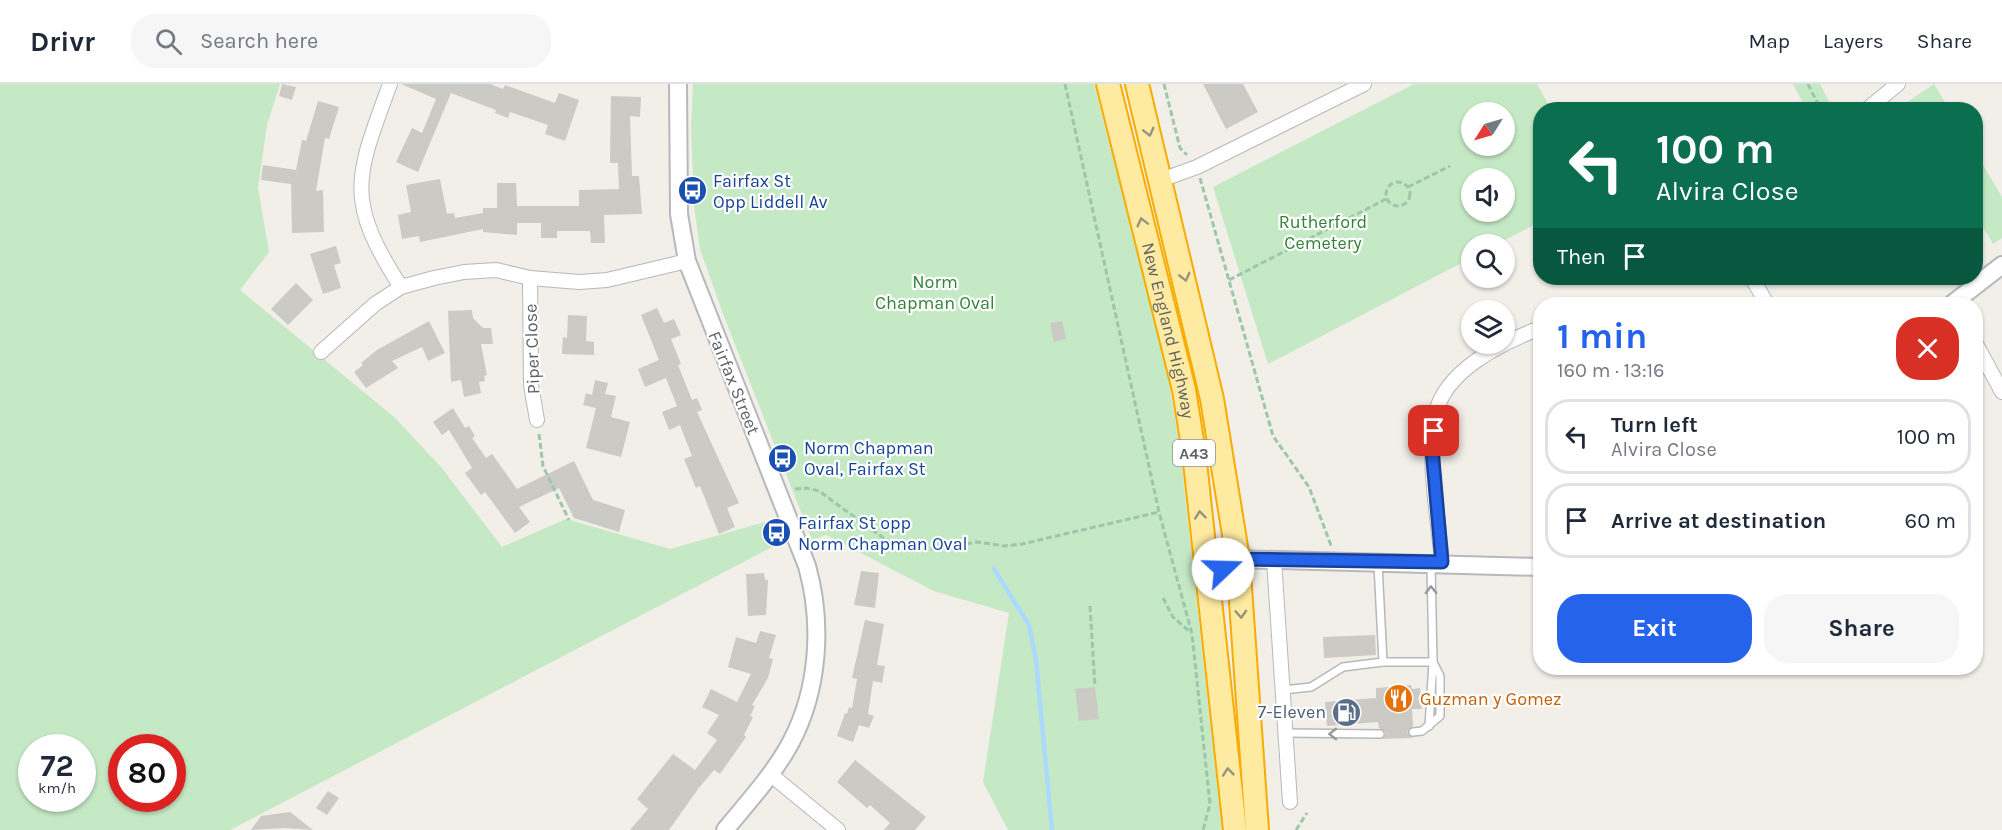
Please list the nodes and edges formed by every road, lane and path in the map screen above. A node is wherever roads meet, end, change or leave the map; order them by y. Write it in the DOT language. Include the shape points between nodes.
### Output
graph roads {
  1 [pos="390,84"];
  2 [pos="678,84"];
  3 [pos="1065,84"];
  4 [pos="1108,84"];
  5 [pos="1137,84"];
  6 [pos="1164,84"];
  7 [pos="1364,84"];
  8 [pos="1809,84"];
  9 [pos="1898,84"];
  10 [pos="1817,102"];
  11 [pos="1876,102"];
  12 [pos="1124,153"];
  13 [pos="1450,166"];
  14 [pos="1197,167"];
  15 [pos="1161,180"];
  16 [pos="1408,187"];
  17 [pos="1386,199"];
  18 [pos="687,261"];
  19 [pos="2002,265"];
  20 [pos="530,278"];
  21 [pos="1229,280"];
  22 [pos="1983,280"];
  23 [pos="1977,285"];
  24 [pos="401,287"];
  25 [pos="1962,297"];
  26 [pos="1533,332"];
  27 [pos="321,352"];
  28 [pos="1983,357"];
  29 [pos="2002,392"];
  30 [pos="537,420"];
  31 [pos="795,489"];
  32 [pos="1159,512"];
  33 [pos="569,520"];
  34 [pos="1238,559"];
  35 [pos="1274,560"];
  36 [pos="1334,561"];
  37 [pos="1377,562"];
  38 [pos="1436,562"];
  39 [pos="1533,567"];
  40 [pos="1163,598"];
  41 [pos="1090,606"];
  42 [pos="1192,634"];
  43 [pos="1383,662"];
  44 [pos="1433,662"];
  45 [pos="1218,676"];
  46 [pos="1095,687"];
  47 [pos="1282,690"];
  48 [pos="1413,732"];
  49 [pos="1286,733"];
  50 [pos="1380,734"];
  51 [pos="770,774"];
  52 [pos="1290,802"];
  53 [pos="1307,813"];
  54 [pos="725,830"];
  55 [pos="838,830"];
  56 [pos="1203,830"];
  57 [pos="1235,830"];
  58 [pos="1257,830"];
  59 [pos="1296,830"];
  1 -- 24 [label="street" via="362,161 360,187 364,216 375,244"];
  2 -- 18 [label="street, Fairfax Street" via="679,214"];
  3 -- 32 [label="path"];
  4 -- 12 [label="highway, New England Highway / A43"];
  5 -- 15 [label="highway, New England Highway / A43, one-way"];
  6 -- 14 [label="path" via="1180,148"];
  7 -- 14 [label="street"];
  8 -- 10 [label="path"];
  9 -- 11 [label="street"];
  12 -- 15 [label="highway"];
  45 -- 12 [label="highway, New England Highway / A43, one-way" via="1184,390"];
  13 -- 16 [label="path"];
  14 -- 15 [label="street"];
  14 -- 21 [label="path"];
  15 -- 34 [label="highway, New England Highway / A43, one-way" via="1212,399"];
  16 -- 17 [label="path" via="1394,182 1387,187"];
  16 -- 17 [label="path" via="1409,199 1404,204 1393,205"];
  17 -- 21 [label="path"];
  18 -- 20 [label="street" via="607,280"];
  18 -- 51 [label="street, Fairfax Street" via="813,586 817,629 809,690 792,741"];
  19 -- 22 [label="street"];
  20 -- 24 [label="street" via="496,270 464,272"];
  20 -- 30 [label="street, Piper Close" via="531,385"];
  21 -- 36 [label="path" via="1273,436 1309,487 1332,543"];
  23 -- 25 [label="street"];
  24 -- 27 [label="street" via="353,321"];
  26 -- 38 [label="street" via="1459,374 1435,414 1432,449"];
  28 -- 29 [label="street"];
  30 -- 33 [label="path" via="543,466"];
  31 -- 32 [label="path" via="819,491 886,540 932,549 978,542 1022,544"];
  32 -- 42 [label="path"];
  34 -- 35 [label="street"];
  34 -- 45 [label="highway" via="1229,561 1221,578 1225,642"];
  34 -- 58 [label="highway, New England Highway / A43, one-way"];
  35 -- 36 [label="street"];
  35 -- 47 [label="street"];
  36 -- 37 [label="street"];
  37 -- 38 [label="street"];
  37 -- 43 [label="lane"];
  38 -- 39 [label="street"];
  44 -- 38 [label="lane, one-way"];
  40 -- 42 [label="path" via="1173,617"];
  41 -- 46 [label="path"];
  42 -- 56 [label="path" via="1210,804"];
  43 -- 44 [label="lane"];
  43 -- 47 [label="lane" via="1343,667 1311,687"];
  44 -- 48 [label="lane" via="1440,676 1440,716 1422,731"];
  57 -- 45 [label="highway, New England Highway / A43, one-way"];
  47 -- 49 [label="street"];
  50 -- 49 [label="lane, one-way"];
  49 -- 52 [label="street"];
  51 -- 54 [label="street, Fairfax Street"];
  51 -- 55 [label="street"];
  53 -- 59 [label="path"];
}
